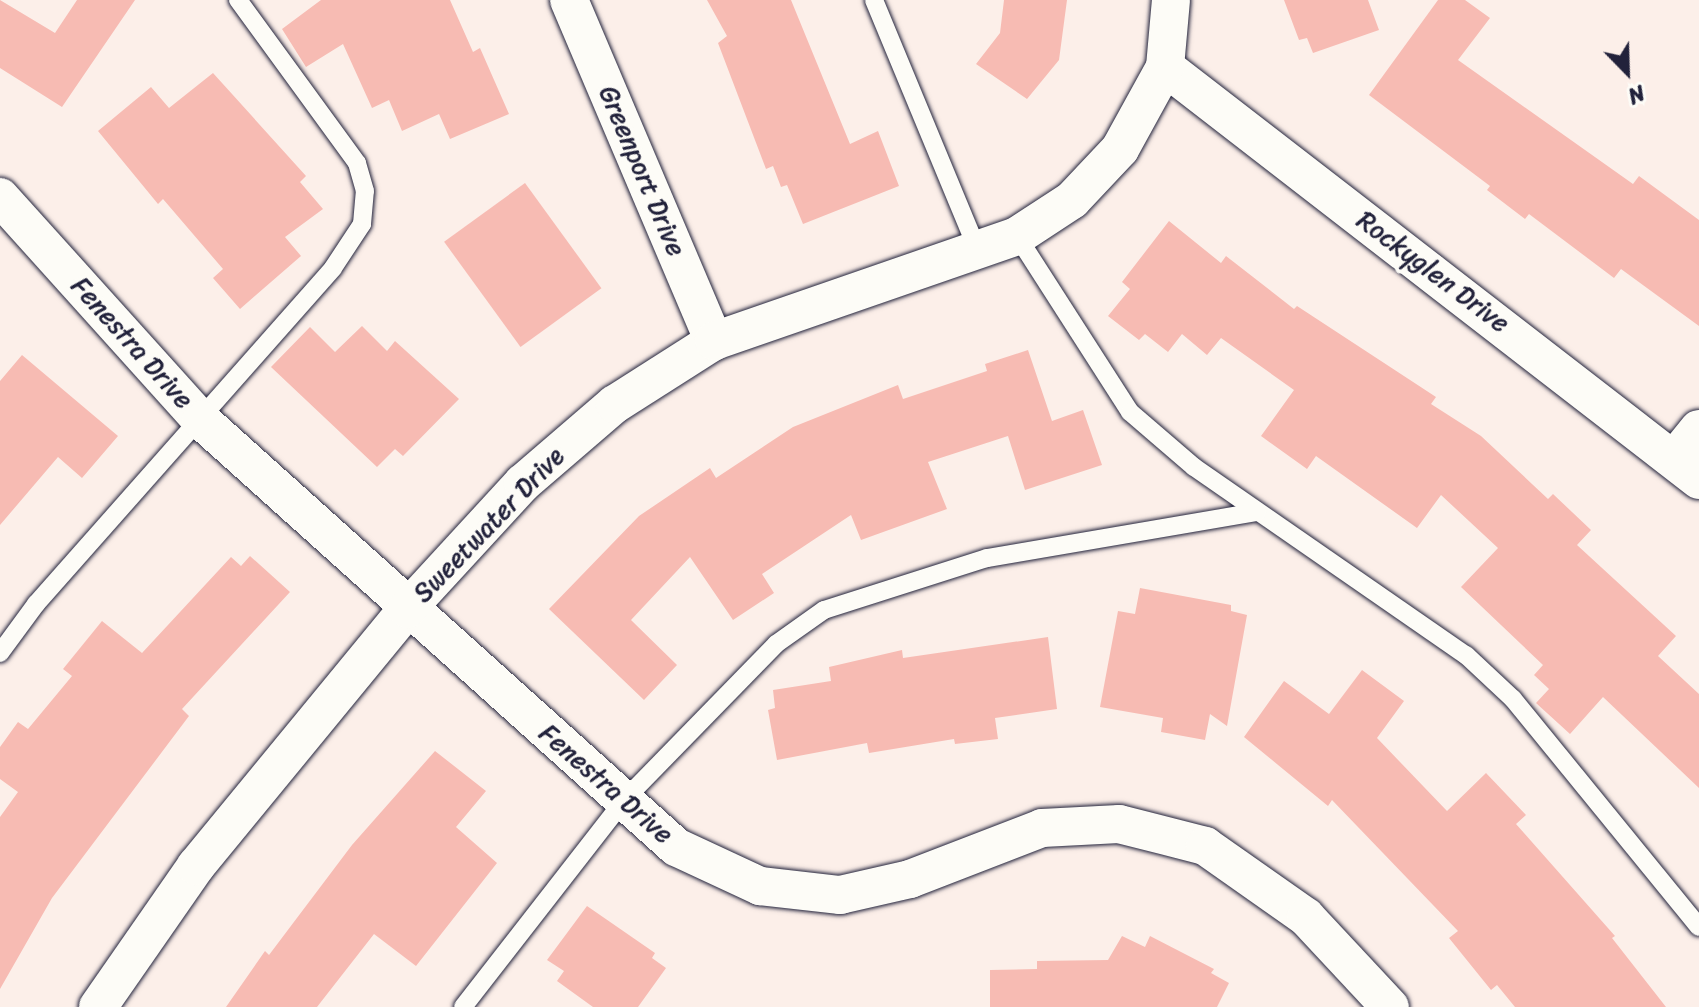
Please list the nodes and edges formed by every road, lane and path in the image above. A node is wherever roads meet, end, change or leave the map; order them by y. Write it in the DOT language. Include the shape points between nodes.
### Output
graph roads {
  1 [pos="238,0"];
  2 [pos="569,0"];
  3 [pos="874,0"];
  4 [pos="1171,0"];
  5 [pos="1165,67"];
  6 [pos="4,207"];
  7 [pos="1017,236"];
  8 [pos="978,251"];
  9 [pos="714,341"];
  10 [pos="201,420"];
  11 [pos="1691,455"];
  12 [pos="1257,512"];
  13 [pos="407,609"];
  14 [pos="0,653"];
  15 [pos="624,800"];
  16 [pos="1699,927"];
  17 [pos="98,1007"];
  18 [pos="463,1007"];
  19 [pos="1390,1007"];
  1 -- 10 [label="lane" via="357,163 365,191 362,224 333,268"];
  2 -- 9 [label="street, Greenport Drive"];
  3 -- 8 [label="lane"];
  4 -- 5 [label="street, Sweetwater Drive"];
  5 -- 7 [label="street, Sweetwater Drive" via="1120,149 1072,200"];
  5 -- 11 [label="street, Rockyglen Drive"];
  6 -- 10 [label="street, Fenestra Drive"];
  7 -- 8 [label="street, Sweetwater Drive"];
  7 -- 12 [label="lane" via="1130,412"];
  8 -- 9 [label="street, Sweetwater Drive"];
  9 -- 13 [label="street, Sweetwater Drive" via="615,404 523,483"];
  10 -- 13 [label="street, Fenestra Drive"];
  10 -- 14 [label="lane" via="36,604"];
  12 -- 15 [label="lane" via="987,558 824,610 776,644"];
  12 -- 16 [label="lane" via="1466,655 1513,699"];
  13 -- 15 [label="street, Fenestra Drive"];
  13 -- 17 [label="street, Sweetwater Drive" via="196,866"];
  15 -- 18 [label="lane"];
  15 -- 19 [label="street, Fenestra Drive" via="676,847 760,886 840,895 910,879 1042,828 1119,824 1205,846 1306,917"];
}
